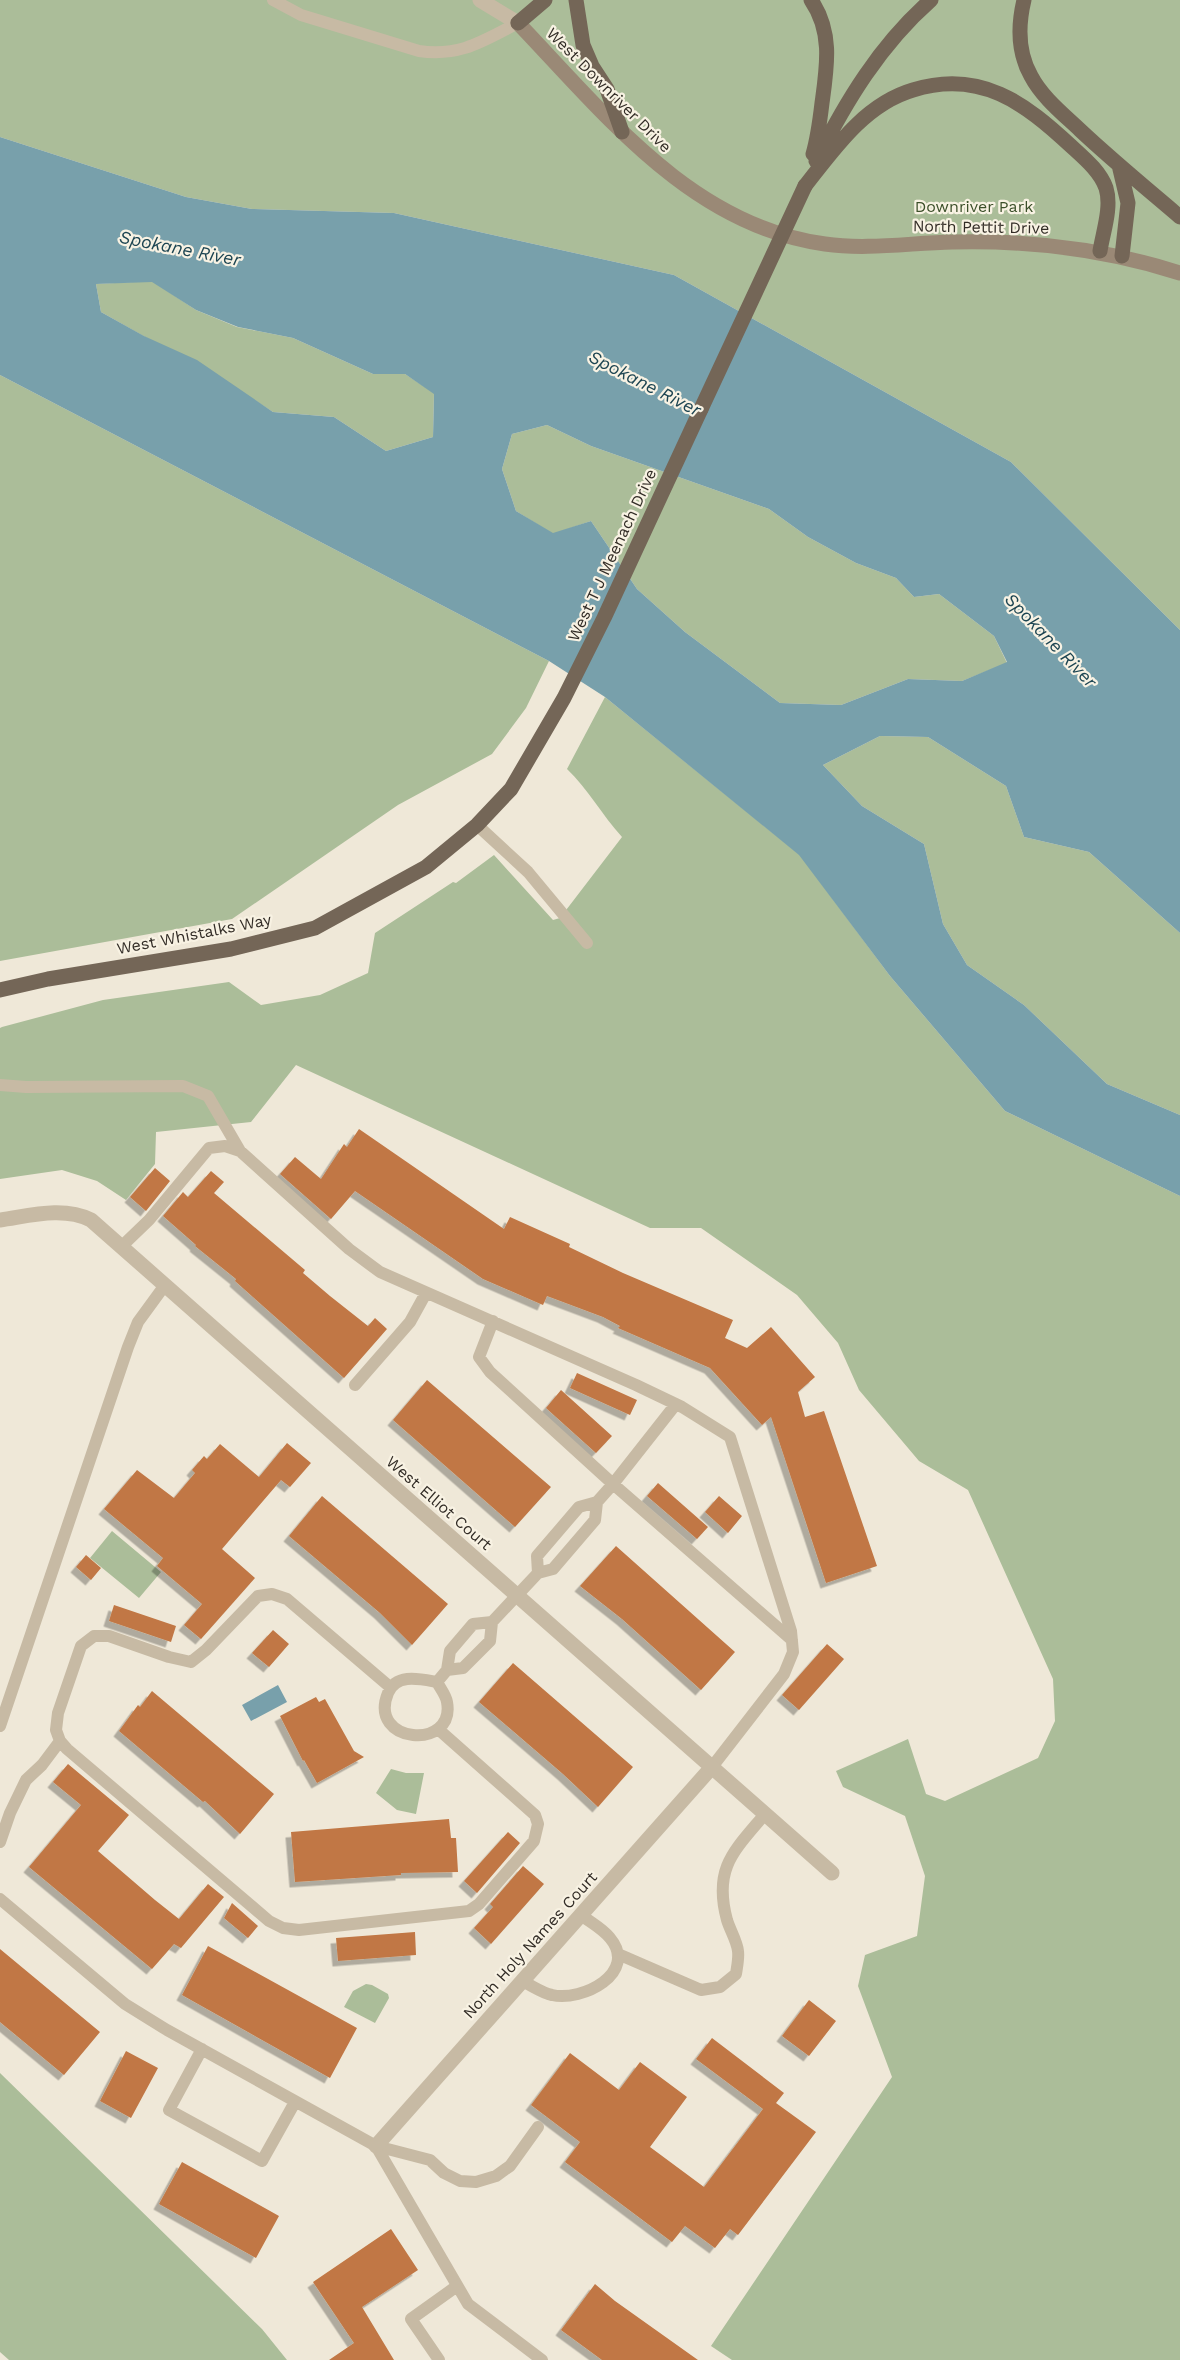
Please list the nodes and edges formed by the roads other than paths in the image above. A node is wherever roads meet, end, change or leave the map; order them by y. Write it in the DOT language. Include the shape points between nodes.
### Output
graph roads {
  1 [pos="273,0"];
  2 [pos="480,0"];
  3 [pos="545,0"];
  4 [pos="576,0"];
  5 [pos="811,0"];
  6 [pos="931,0"];
  7 [pos="1024,0"];
  8 [pos="518,23"];
  9 [pos="622,132"];
  10 [pos="1119,165"];
  11 [pos="805,186"];
  12 [pos="1180,217"];
  13 [pos="779,233"];
  14 [pos="1100,252"];
  15 [pos="1122,256"];
  16 [pos="1180,273"];
  17 [pos="477,825"];
  18 [pos="387,890"];
  19 [pos="587,943"];
  20 [pos="0,990"];
  21 [pos="0,1085"];
  22 [pos="240,1151"];
  23 [pos="0,1220"];
  24 [pos="121,1246"];
  25 [pos="165,1285"];
  26 [pos="426,1293"];
  27 [pos="493,1321"];
  28 [pos="355,1385"];
  29 [pos="676,1404"];
  30 [pos="613,1484"];
  31 [pos="597,1502"];
  32 [pos="538,1573"];
  33 [pos="517,1596"];
  34 [pos="492,1622"];
  35 [pos="792,1640"];
  36 [pos="447,1670"];
  37 [pos="437,1682"];
  38 [pos="390,1687"];
  39 [pos="0,1726"];
  40 [pos="438,1729"];
  41 [pos="60,1741"];
  42 [pos="712,1767"];
  43 [pos="765,1814"];
  44 [pos="0,1842"];
  45 [pos="832,1873"];
  46 [pos="0,1899"];
  47 [pos="581,1915"];
  48 [pos="618,1954"];
  49 [pos="522,1981"];
  50 [pos="202,2049"];
  51 [pos="295,2102"];
  52 [pos="538,2127"];
  53 [pos="376,2146"];
  54 [pos="458,2286"];
  55 [pos="439,2360"];
  56 [pos="542,2360"];
  1 -- 8 [label="lane" via="301,15 434,53 453,52 476,44"];
  2 -- 8 [label="street, West Downriver Drive"];
  3 -- 8 [label="main road"];
  4 -- 9 [label="main road" via="583,45 607,89"];
  5 -- 11 [label="main road" via="825,28 828,45 816,143"];
  6 -- 11 [label="main road" via="866,73"];
  7 -- 10 [label="main road" via="1020,38 1030,75 1041,92"];
  8 -- 9 [label="street, West Downriver Drive"];
  9 -- 13 [label="street, West Downriver Drive" via="659,167 697,195"];
  10 -- 12 [label="main road"];
  10 -- 15 [label="main road" via="1128,203"];
  11 -- 14 [label="main road" via="857,124 877,108 912,90 954,83 973,85 1008,97 1031,111 1101,177 1108,200"];
  11 -- 17 [label="main road, West T J Meenach Drive, bridge" via="564,698 511,789"];
  13 -- 14 [label="street, North Pettit Drive" via="825,244 1027,243"];
  14 -- 15 [label="street, North Pettit Drive"];
  15 -- 16 [label="street, North Pettit Drive"];
  17 -- 18 [label="main road, West T J Meenach Drive" via="426,867"];
  17 -- 19 [label="lane" via="528,872"];
  18 -- 20 [label="main road, West Whistalks Way" via="315,928 231,949"];
  21 -- 22 [label="lane" via="183,1086 208,1096"];
  22 -- 24 [label="lane" via="225,1146 209,1148 149,1220"];
  22 -- 26 [label="lane" via="380,1272"];
  23 -- 24 [label="street, West Elliot Court" via="55,1213 79,1215 91,1220"];
  24 -- 25 [label="street, West Elliot Court"];
  25 -- 33 [label="street, West Elliot Court"];
  25 -- 39 [label="lane" via="138,1322 128,1347"];
  26 -- 27 [label="lane"];
  26 -- 28 [label="lane" via="410,1322"];
  27 -- 29 [label="lane"];
  27 -- 30 [label="lane" via="479,1357 490,1372"];
  29 -- 30 [label="lane"];
  29 -- 35 [label="lane" via="730,1437"];
  30 -- 31 [label="lane"];
  30 -- 35 [label="lane"];
  31 -- 32 [label="lane" via="595,1520 553,1569"];
  31 -- 32 [label="lane" via="579,1507 537,1556"];
  32 -- 33 [label="lane"];
  33 -- 34 [label="lane"];
  33 -- 42 [label="street, West Elliot Court"];
  34 -- 36 [label="lane" via="490,1641 463,1668"];
  34 -- 36 [label="lane" via="473,1624 450,1651"];
  35 -- 42 [label="lane" via="793,1652 784,1674"];
  36 -- 37 [label="lane"];
  37 -- 38 [label="lane" via="400,1680"];
  37 -- 40 [label="lane" via="448,1711"];
  38 -- 40 [label="lane" via="384,1702 386,1719 398,1731 410,1736"];
  38 -- 41 [label="lane" via="287,1599 272,1594 258,1596 191,1662 109,1636 94,1636 81,1646 58,1713 56,1730"];
  40 -- 41 [label="lane" via="535,1815 538,1824 534,1841 469,1911 298,1930 269,1921"];
  41 -- 44 [label="lane" via="26,1780"];
  42 -- 43 [label="street, West Elliot Court"];
  42 -- 47 [label="street, North Holy Names Court"];
  43 -- 45 [label="street, West Elliot Court"];
  43 -- 48 [label="lane" via="735,1850 723,1875 722,1892 738,1950 736,1974 720,1987 701,1990"];
  46 -- 50 [label="lane" via="125,2004"];
  47 -- 48 [label="lane" via="610,1938"];
  47 -- 49 [label="street, North Holy Names Court"];
  48 -- 49 [label="lane" via="618,1966 604,1983 578,1995 552,1995"];
  49 -- 53 [label="street, North Holy Names Court"];
  50 -- 51 [label="lane"];
  50 -- 51 [label="lane" via="168,2110 262,2161"];
  51 -- 53 [label="lane"];
  52 -- 53 [label="lane" via="510,2166 496,2176 476,2182 460,2181 430,2160"];
  53 -- 54 [label="lane"];
  54 -- 55 [label="lane" via="411,2319"];
  54 -- 56 [label="lane" via="468,2304"];
}
